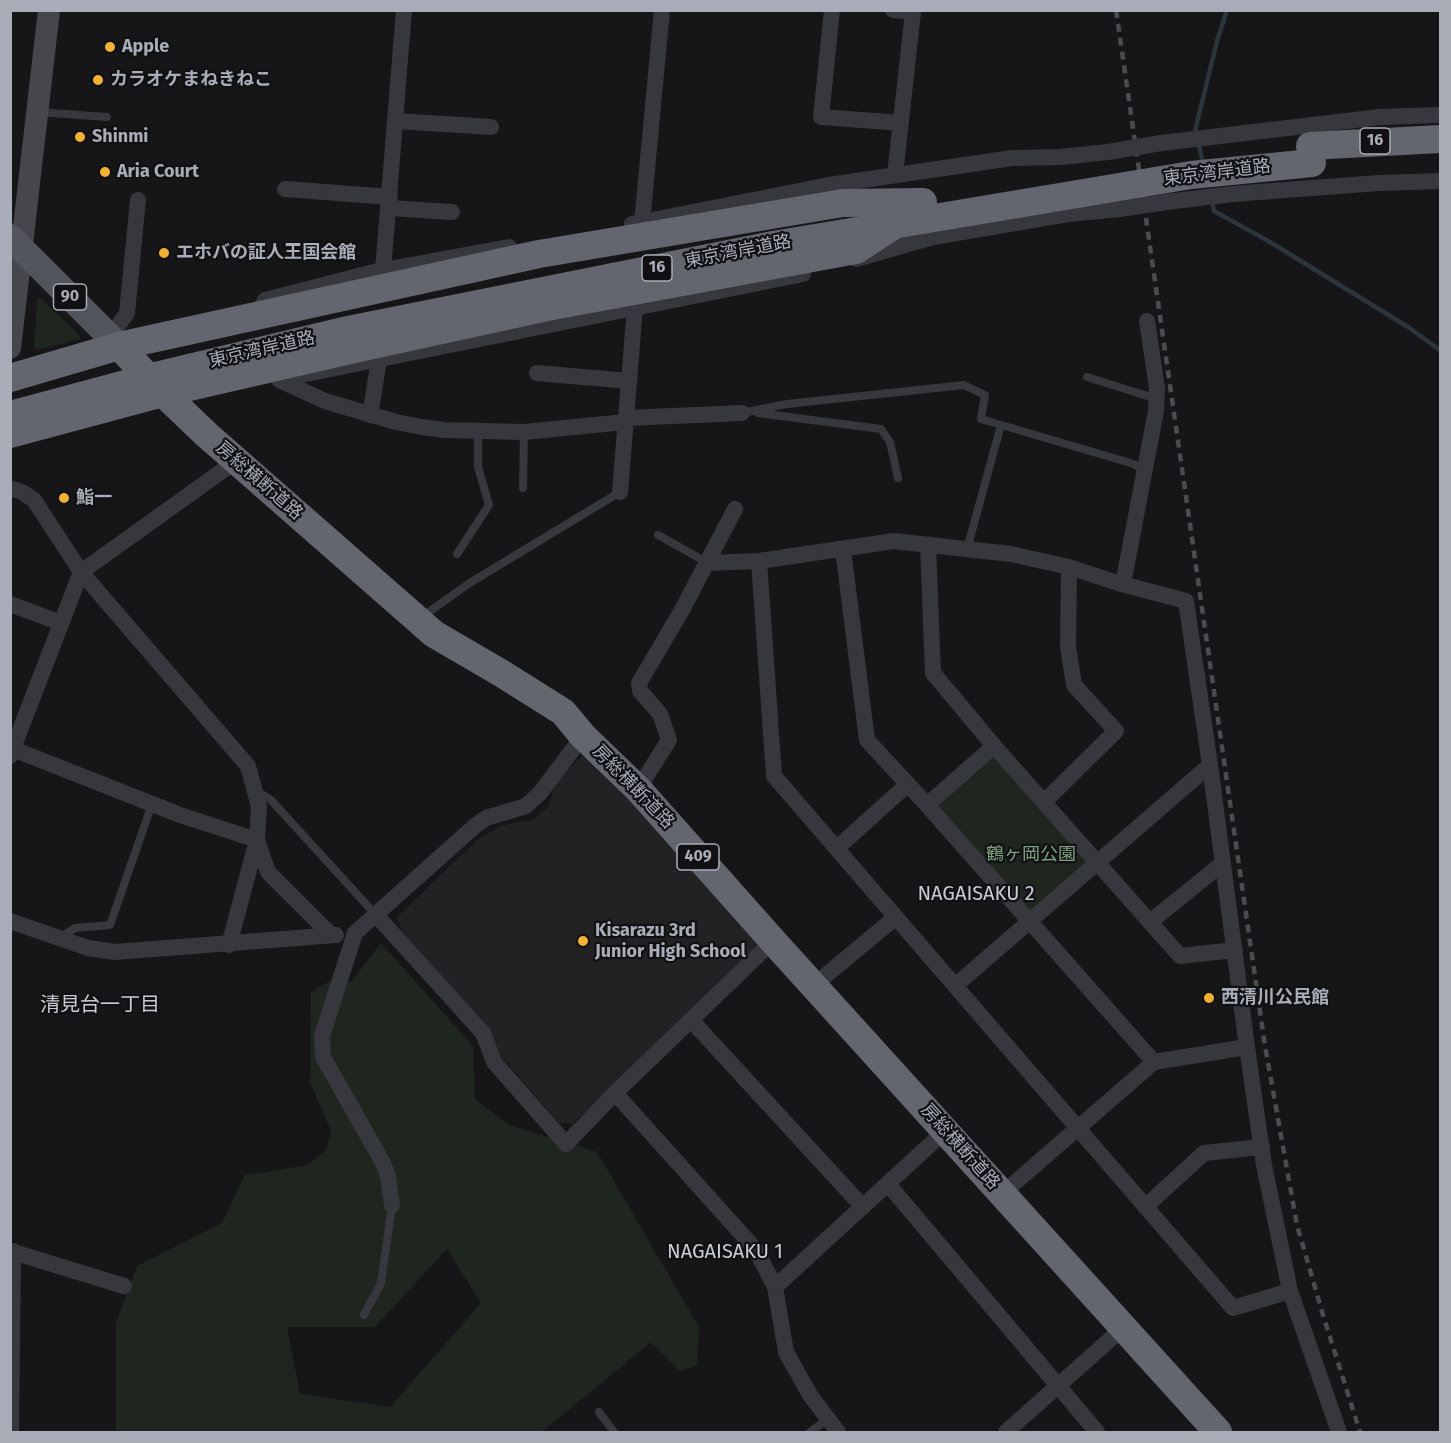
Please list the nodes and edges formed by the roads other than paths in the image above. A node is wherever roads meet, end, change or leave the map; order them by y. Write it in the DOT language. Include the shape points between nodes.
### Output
graph roads {
  1 [pos="49,10"];
  2 [pos="404,10"];
  3 [pos="662,10"];
  4 [pos="832,10"];
  5 [pos="893,10"];
  6 [pos="37,112"];
  7 [pos="1440,115"];
  8 [pos="107,117"];
  9 [pos="397,121"];
  10 [pos="901,123"];
  11 [pos="491,127"];
  12 [pos="1440,139"];
  13 [pos="1311,155"];
  14 [pos="1440,156"];
  15 [pos="895,175"];
  16 [pos="1440,181"];
  17 [pos="285,189"];
  18 [pos="138,200"];
  19 [pos="389,202"];
  20 [pos="923,202"];
  21 [pos="452,212"];
  22 [pos="642,223"];
  23 [pos="893,226"];
  24 [pos="16,242"];
  25 [pos="383,270"];
  26 [pos="635,307"];
  27 [pos="257,316"];
  28 [pos="1147,321"];
  29 [pos="115,341"];
  30 [pos="10,348"];
  31 [pos="379,360"];
  32 [pos="537,373"];
  33 [pos="272,375"];
  34 [pos="1087,377"];
  35 [pos="10,378"];
  36 [pos="629,381"];
  37 [pos="163,393"];
  38 [pos="10,395"];
  39 [pos="1157,399"];
  40 [pos="742,412"];
  41 [pos="10,415"];
  42 [pos="370,415"];
  43 [pos="626,420"];
  44 [pos="1001,425"];
  45 [pos="478,432"];
  46 [pos="524,432"];
  47 [pos="10,434"];
  48 [pos="236,461"];
  49 [pos="1145,472"];
  50 [pos="898,477"];
  51 [pos="10,488"];
  52 [pos="523,489"];
  53 [pos="620,492"];
  54 [pos="735,509"];
  55 [pos="658,535"];
  56 [pos="928,545"];
  57 [pos="843,549"];
  58 [pos="968,549"];
  59 [pos="457,554"];
  60 [pos="759,561"];
  61 [pos="708,563"];
  62 [pos="1069,567"];
  63 [pos="81,572"];
  64 [pos="1123,584"];
  65 [pos="10,604"];
  66 [pos="418,620"];
  67 [pos="61,623"];
  68 [pos="583,736"];
  69 [pos="994,746"];
  70 [pos="12,753"];
  71 [pos="1210,765"];
  72 [pos="908,784"];
  73 [pos="254,789"];
  74 [pos="638,789"];
  75 [pos="1044,801"];
  76 [pos="152,804"];
  77 [pos="927,805"];
  78 [pos="257,840"];
  79 [pos="837,848"];
  80 [pos="1098,862"];
  81 [pos="1223,863"];
  82 [pos="376,915"];
  83 [pos="896,917"];
  84 [pos="10,921"];
  85 [pos="1030,921"];
  86 [pos="1150,922"];
  87 [pos="355,933"];
  88 [pos="331,935"];
  89 [pos="59,938"];
  90 [pos="773,942"];
  91 [pos="229,945"];
  92 [pos="1235,950"];
  93 [pos="956,985"];
  94 [pos="813,986"];
  95 [pos="691,1020"];
  96 [pos="1247,1047"];
  97 [pos="1154,1062"];
  98 [pos="615,1093"];
  99 [pos="1079,1129"];
  100 [pos="945,1131"];
  101 [pos="1262,1147"];
  102 [pos="888,1184"];
  103 [pos="1003,1193"];
  104 [pos="392,1205"];
  105 [pos="863,1207"];
  106 [pos="1145,1207"];
  107 [pos="12,1251"];
  108 [pos="124,1286"];
  109 [pos="775,1287"];
  110 [pos="1290,1291"];
  111 [pos="364,1315"];
  112 [pos="1123,1328"];
  113 [pos="1056,1387"];
  114 [pos="599,1412"];
  115 [pos="833,1426"];
  116 [pos="11,1432"];
  117 [pos="614,1432"];
  118 [pos="810,1432"];
  119 [pos="1006,1432"];
  120 [pos="1097,1432"];
  121 [pos="1218,1432"];
  122 [pos="1339,1432"];
  1 -- 6 [label="street"];
  2 -- 9 [label="street"];
  3 -- 22 [label="street"];
  4 -- 10 [label="street" via="821,117"];
  5 -- 10 [label="street" via="912,12"];
  6 -- 8 [label="lane"];
  6 -- 24 [label="street"];
  7 -- 15 [label="street, bridge" via="1380,117"];
  9 -- 11 [label="street"];
  9 -- 19 [label="street"];
  10 -- 15 [label="street"];
  12 -- 13 [label="highway, 東京湾岸道路 / 16"];
  13 -- 14 [label="highway, 東京湾岸道路 / 16" via="1366,159"];
  13 -- 20 [label="highway, 東京湾岸道路 / 16" via="1149,164"];
  13 -- 23 [label="highway, 東京湾岸道路 / 16, bridge"];
  15 -- 22 [label="street"];
  16 -- 26 [label="street, bridge" via="1233,194 1068,214 933,237 809,273"];
  17 -- 19 [label="street"];
  18 -- 29 [label="street" via="127,314"];
  19 -- 21 [label="street"];
  19 -- 25 [label="street"];
  20 -- 27 [label="highway, 16" via="843,203 748,218 539,254"];
  20 -- 38 [label="highway, 東京湾岸道路 / 16" via="337,314 146,358"];
  22 -- 25 [label="street"];
  23 -- 33 [label="highway, 16" via="856,250 547,307"];
  23 -- 41 [label="highway, 東京湾岸道路 / 16, bridge" via="773,245 343,331"];
  24 -- 29 [label="main road, 房総横断道路 / 90"];
  24 -- 30 [label="street"];
  25 -- 27 [label="street" via="265,300"];
  26 -- 31 [label="street"];
  26 -- 36 [label="street"];
  27 -- 29 [label="highway, 16"];
  28 -- 39 [label="street"];
  29 -- 35 [label="highway, 16"];
  29 -- 37 [label="highway, 房総横断道路 / 409"];
  31 -- 33 [label="street"];
  31 -- 42 [label="street"];
  32 -- 36 [label="street"];
  33 -- 37 [label="highway, 16"];
  33 -- 42 [label="street" via="325,401"];
  34 -- 39 [label="lane"];
  36 -- 43 [label="street"];
  37 -- 47 [label="highway, 16"];
  37 -- 48 [label="highway, 房総横断道路 / 409"];
  39 -- 49 [label="street"];
  40 -- 43 [label="street"];
  40 -- 44 [label="lane" via="964,385 985,395 981,420"];
  40 -- 50 [label="lane" via="881,429 890,442"];
  42 -- 45 [label="street" via="422,427"];
  43 -- 46 [label="street"];
  43 -- 53 [label="street"];
  44 -- 49 [label="lane" via="1134,464"];
  44 -- 58 [label="lane"];
  45 -- 46 [label="street"];
  45 -- 59 [label="lane" via="478,467 489,505"];
  46 -- 52 [label="lane"];
  48 -- 63 [label="street"];
  48 -- 66 [label="highway, 房総横断道路 / 409"];
  49 -- 64 [label="street"];
  51 -- 63 [label="street" via="34,500"];
  53 -- 66 [label="lane" via="468,584"];
  54 -- 61 [label="street"];
  55 -- 61 [label="lane"];
  56 -- 57 [label="street" via="894,540"];
  56 -- 58 [label="street"];
  56 -- 69 [label="street" via="933,673"];
  57 -- 60 [label="street"];
  57 -- 72 [label="street" via="867,740"];
  58 -- 62 [label="street"];
  60 -- 61 [label="street"];
  60 -- 79 [label="street" via="774,776"];
  61 -- 74 [label="street" via="639,683 640,691 660,714 669,740"];
  62 -- 64 [label="street"];
  62 -- 75 [label="street" via="1068,646 1074,685 1116,731"];
  63 -- 67 [label="street"];
  63 -- 73 [label="street" via="248,766"];
  64 -- 71 [label="street" via="1186,601"];
  65 -- 67 [label="street"];
  66 -- 68 [label="highway, 房総横断道路 / 409" via="434,634 563,712"];
  67 -- 70 [label="street"];
  68 -- 74 [label="highway, 房総横断道路 / 409"];
  68 -- 82 [label="street" via="526,806 486,818"];
  69 -- 75 [label="street"];
  69 -- 77 [label="street"];
  70 -- 76 [label="street"];
  71 -- 80 [label="street"];
  71 -- 81 [label="street"];
  72 -- 77 [label="street"];
  72 -- 79 [label="street"];
  73 -- 78 [label="street" via="259,807"];
  73 -- 82 [label="lane" via="271,800"];
  74 -- 90 [label="highway, 房総横断道路 / 409"];
  75 -- 80 [label="street"];
  76 -- 78 [label="street"];
  76 -- 89 [label="lane" via="110,925 75,928"];
  77 -- 85 [label="street"];
  78 -- 88 [label="street" via="268,872"];
  78 -- 91 [label="street"];
  79 -- 83 [label="street"];
  80 -- 85 [label="street"];
  80 -- 86 [label="street"];
  81 -- 86 [label="street"];
  81 -- 92 [label="street"];
  82 -- 87 [label="street"];
  82 -- 98 [label="street" via="483,1033 494,1062 566,1144"];
  83 -- 93 [label="street"];
  83 -- 94 [label="street"];
  84 -- 89 [label="street"];
  85 -- 93 [label="street"];
  85 -- 97 [label="street"];
  86 -- 92 [label="street" via="1180,956"];
  87 -- 88 [label="street"];
  87 -- 104 [label="street" via="322,1036 323,1057 378,1154 388,1176"];
  88 -- 91 [label="street"];
  89 -- 91 [label="street" via="115,952"];
  90 -- 94 [label="highway, 房総横断道路 / 409"];
  90 -- 95 [label="street"];
  92 -- 96 [label="street"];
  93 -- 99 [label="street"];
  94 -- 100 [label="highway, 房総横断道路 / 409"];
  95 -- 98 [label="street"];
  95 -- 105 [label="street"];
  96 -- 97 [label="street"];
  96 -- 101 [label="street"];
  97 -- 99 [label="street"];
  98 -- 109 [label="street" via="756,1250"];
  99 -- 103 [label="street"];
  99 -- 106 [label="street"];
  100 -- 102 [label="street"];
  100 -- 103 [label="highway, 房総横断道路 / 409"];
  101 -- 106 [label="street" via="1204,1153"];
  101 -- 110 [label="street"];
  102 -- 105 [label="street"];
  102 -- 113 [label="street"];
  103 -- 112 [label="highway, 房総横断道路 / 409"];
  104 -- 111 [label="lane" via="381,1283"];
  105 -- 109 [label="street"];
  106 -- 110 [label="street" via="1233,1308"];
  107 -- 108 [label="street"];
  107 -- 116 [label="street"];
  109 -- 115 [label="street" via="786,1352"];
  110 -- 122 [label="street"];
  112 -- 113 [label="street"];
  112 -- 121 [label="highway, 房総横断道路 / 409"];
  113 -- 119 [label="street"];
  113 -- 120 [label="street"];
  114 -- 117 [label="lane"];
  115 -- 118 [label="lane"];
}
